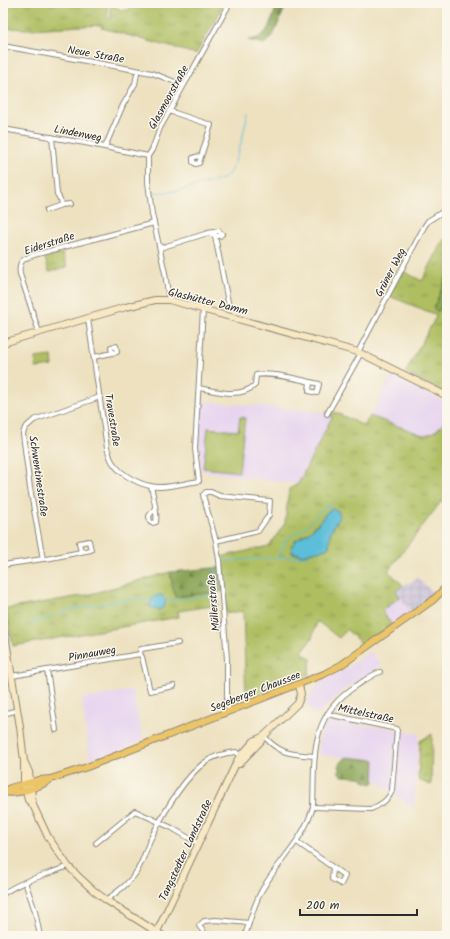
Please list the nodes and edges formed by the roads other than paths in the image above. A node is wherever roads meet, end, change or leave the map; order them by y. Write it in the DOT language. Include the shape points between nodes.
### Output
graph roads {
  1 [pos="230,3"];
  2 [pos="3,46"];
  3 [pos="137,74"];
  4 [pos="183,85"];
  5 [pos="169,111"];
  6 [pos="3,129"];
  7 [pos="52,137"];
  8 [pos="104,147"];
  9 [pos="148,156"];
  10 [pos="201,156"];
  11 [pos="70,204"];
  12 [pos="61,205"];
  13 [pos="447,208"];
  14 [pos="47,210"];
  15 [pos="154,222"];
  16 [pos="208,233"];
  17 [pos="215,236"];
  18 [pos="160,248"];
  19 [pos="169,300"];
  20 [pos="230,307"];
  21 [pos="203,309"];
  22 [pos="88,319"];
  23 [pos="39,332"];
  24 [pos="3,343"];
  25 [pos="112,353"];
  26 [pos="359,353"];
  27 [pos="94,357"];
  28 [pos="310,382"];
  29 [pos="199,388"];
  30 [pos="447,396"];
  31 [pos="100,397"];
  32 [pos="327,414"];
  33 [pos="151,486"];
  34 [pos="155,508"];
  35 [pos="216,541"];
  36 [pos="81,552"];
  37 [pos="43,559"];
  38 [pos="3,566"];
  39 [pos="447,586"];
  40 [pos="3,622"];
  41 [pos="178,643"];
  42 [pos="140,654"];
  43 [pos="47,670"];
  44 [pos="380,672"];
  45 [pos="12,676"];
  46 [pos="299,685"];
  47 [pos="174,686"];
  48 [pos="18,710"];
  49 [pos="229,712"];
  50 [pos="3,714"];
  51 [pos="327,714"];
  52 [pos="56,730"];
  53 [pos="264,736"];
  54 [pos="241,756"];
  55 [pos="315,756"];
  56 [pos="232,771"];
  57 [pos="28,786"];
  58 [pos="4,792"];
  59 [pos="313,807"];
  60 [pos="160,822"];
  61 [pos="297,842"];
  62 [pos="96,843"];
  63 [pos="199,844"];
  64 [pos="68,866"];
  65 [pos="333,868"];
  66 [pos="25,882"];
  67 [pos="3,894"];
  68 [pos="106,900"];
  69 [pos="249,923"];
  70 [pos="158,935"];
  71 [pos="40,936"];
  72 [pos="207,936"];
  73 [pos="245,936"];
  1 -- 4 [label="street, Glasmoorstraße"];
  2 -- 4 [label="street, Neue Straße" via="152,73"];
  3 -- 8 [label="street" via="135,84"];
  4 -- 5 [label="street, Glasmoorstraße"];
  5 -- 9 [label="street, Glasmoorstraße"];
  5 -- 10 [label="street" via="211,126"];
  6 -- 7 [label="street, Lindenweg"];
  7 -- 8 [label="street, Lindenweg"];
  7 -- 12 [label="street"];
  8 -- 9 [label="street, Lindenweg"];
  9 -- 15 [label="street, Glasmoorstraße" via="149,196"];
  11 -- 12 [label="street"];
  12 -- 14 [label="street"];
  13 -- 26 [label="street, Grüner Weg" via="428,221 424,227"];
  15 -- 18 [label="street, Glasmoorstraße"];
  15 -- 23 [label="street, Eiderstraße" via="23,260 19,267 20,274"];
  16 -- 17 [label="street"];
  16 -- 17 [label="street" via="219,230 222,233"];
  16 -- 18 [label="street"];
  17 -- 20 [label="street"];
  18 -- 19 [label="street, Glasmoorstraße"];
  19 -- 21 [label="street, Glashütter Damm"];
  19 -- 22 [label="street, Glashütter Damm" via="155,300"];
  21 -- 26 [label="street, Glashütter Damm"];
  21 -- 29 [label="street"];
  22 -- 23 [label="street, Glashütter Damm"];
  22 -- 27 [label="street, Travestraße"];
  23 -- 24 [label="street, Glashütter Damm"];
  25 -- 27 [label="street"];
  26 -- 30 [label="street, Glashütter Damm"];
  26 -- 32 [label="street"];
  27 -- 31 [label="street, Travestraße"];
  28 -- 29 [label="street" via="261,374 256,375 255,385 238,392"];
  29 -- 33 [label="street, Travestraße" via="195,449 199,481"];
  31 -- 33 [label="street, Travestraße" via="107,448 112,462 129,477"];
  31 -- 37 [label="street, Schwentinestraße" via="34,420 25,428 23,434 30,488"];
  33 -- 34 [label="street"];
  35 -- 35 [label="street, Müllerstraße" via="204,495 206,492 220,496 270,501 269,515 258,531"];
  35 -- 49 [label="street, Müllerstraße" via="227,659"];
  36 -- 37 [label="street"];
  37 -- 38 [label="street"];
  39 -- 46 [label="main road, Segeberger Chaussee" via="433,600 341,665"];
  40 -- 45 [label="street"];
  41 -- 42 [label="street, Pinnauweg" via="141,649"];
  42 -- 43 [label="street, Pinnauweg"];
  42 -- 47 [label="street" via="150,692"];
  43 -- 45 [label="street, Pinnauweg"];
  43 -- 52 [label="street"];
  44 -- 51 [label="street, Mittelstraße" via="341,696"];
  45 -- 48 [label="street"];
  46 -- 49 [label="main road, Segeberger Chaussee"];
  46 -- 53 [label="street, Tangstedter Landstraße" via="301,694 298,703"];
  48 -- 50 [label="street"];
  48 -- 57 [label="street" via="24,761 29,772"];
  49 -- 57 [label="main road, Segeberger Chaussee" via="51,779 44,784"];
  51 -- 55 [label="street, Mittelstraße" via="319,730"];
  51 -- 59 [label="street, Mittelstraße" via="397,728 392,790 391,795 371,809"];
  53 -- 54 [label="street, Tangstedter Landstraße" via="254,741"];
  53 -- 55 [label="street" via="283,752"];
  53 -- 56 [label="street, Tangstedter Landstraße"];
  54 -- 56 [label="street, Tangstedter Landstraße"];
  54 -- 60 [label="street" via="236,752 228,753 205,762 188,778"];
  55 -- 59 [label="street, Mittelstraße"];
  56 -- 63 [label="street, Tangstedter Landstraße"];
  57 -- 58 [label="main road, Segeberger Chaussee" via="10,794"];
  57 -- 64 [label="street" via="28,800 33,805 48,837"];
  59 -- 61 [label="street, Mittelstraße"];
  60 -- 62 [label="street" via="135,811"];
  60 -- 63 [label="street"];
  60 -- 68 [label="street" via="136,872"];
  61 -- 65 [label="street"];
  61 -- 69 [label="street, Mittelstraße" via="262,890"];
  63 -- 70 [label="street, Tangstedter Landstraße"];
  64 -- 66 [label="street"];
  64 -- 68 [label="street"];
  66 -- 67 [label="street"];
  66 -- 71 [label="street"];
  68 -- 70 [label="street"];
  69 -- 72 [label="street" via="204,921 199,926"];
  69 -- 73 [label="street, Mittelstraße"];
}
